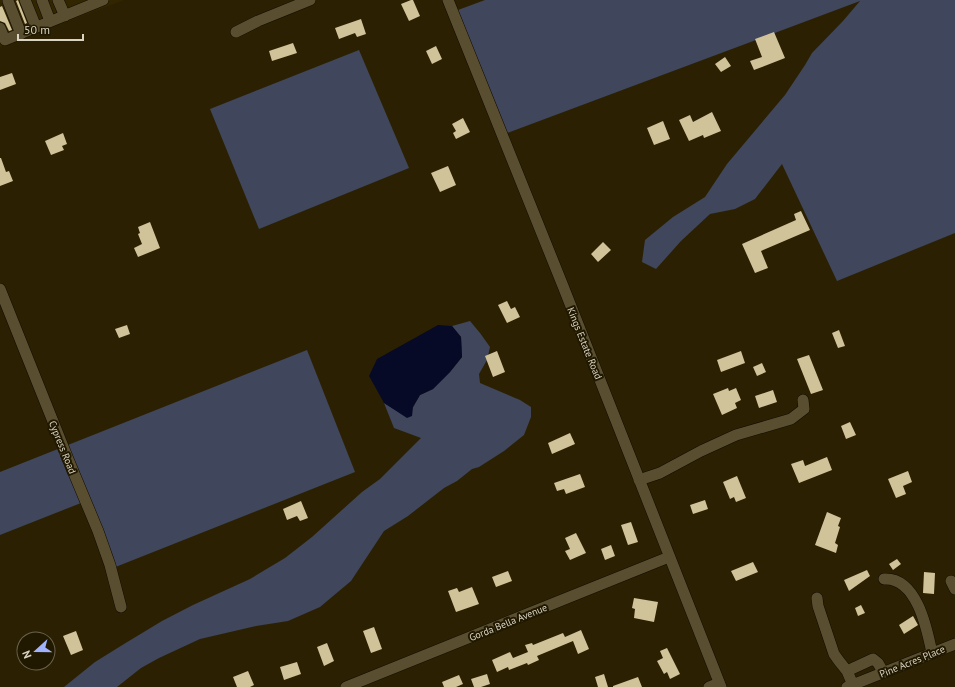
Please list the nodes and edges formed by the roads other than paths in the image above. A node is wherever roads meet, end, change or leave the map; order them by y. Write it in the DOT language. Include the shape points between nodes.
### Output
graph roads {
  1 [pos="25,0"];
  2 [pos="42,0"];
  3 [pos="58,0"];
  4 [pos="103,0"];
  5 [pos="310,0"];
  6 [pos="448,0"];
  7 [pos="7,2"];
  8 [pos="81,4"];
  9 [pos="65,16"];
  10 [pos="50,22"];
  11 [pos="36,27"];
  12 [pos="0,28"];
  13 [pos="236,32"];
  14 [pos="21,34"];
  15 [pos="0,289"];
  16 [pos="803,400"];
  17 [pos="639,480"];
  18 [pos="670,557"];
  19 [pos="884,579"];
  20 [pos="817,598"];
  21 [pos="121,607"];
  22 [pos="955,644"];
  23 [pos="932,653"];
  24 [pos="847,670"];
  25 [pos="884,672"];
  26 [pos="716,686"];
  27 [pos="850,686"];
  28 [pos="346,687"];
  1 -- 11 [label="street"];
  2 -- 10 [label="street"];
  3 -- 9 [label="street"];
  4 -- 8 [label="street"];
  5 -- 13 [label="street"];
  6 -- 17 [label="street, Kings Estate Road"];
  7 -- 14 [label="street"];
  8 -- 9 [label="street"];
  9 -- 10 [label="street"];
  10 -- 11 [label="street"];
  11 -- 14 [label="street"];
  12 -- 14 [label="street" via="5,40"];
  15 -- 21 [label="street, Cypress Road" via="98,531"];
  16 -- 17 [label="street" via="804,409 791,419 736,435 660,473"];
  17 -- 18 [label="street, Kings Estate Road"];
  18 -- 26 [label="street, Kings Estate Road"];
  18 -- 28 [label="street, Gorda Bella Avenue"];
  19 -- 23 [label="street" via="902,584 914,596 924,619"];
  20 -- 24 [label="street" via="834,654"];
  22 -- 23 [label="street, Pine Acres Place"];
  23 -- 25 [label="street, Pine Acres Place"];
  24 -- 25 [label="street" via="873,659"];
  24 -- 27 [label="street"];
  25 -- 27 [label="street, Pine Acres Place"];
}
